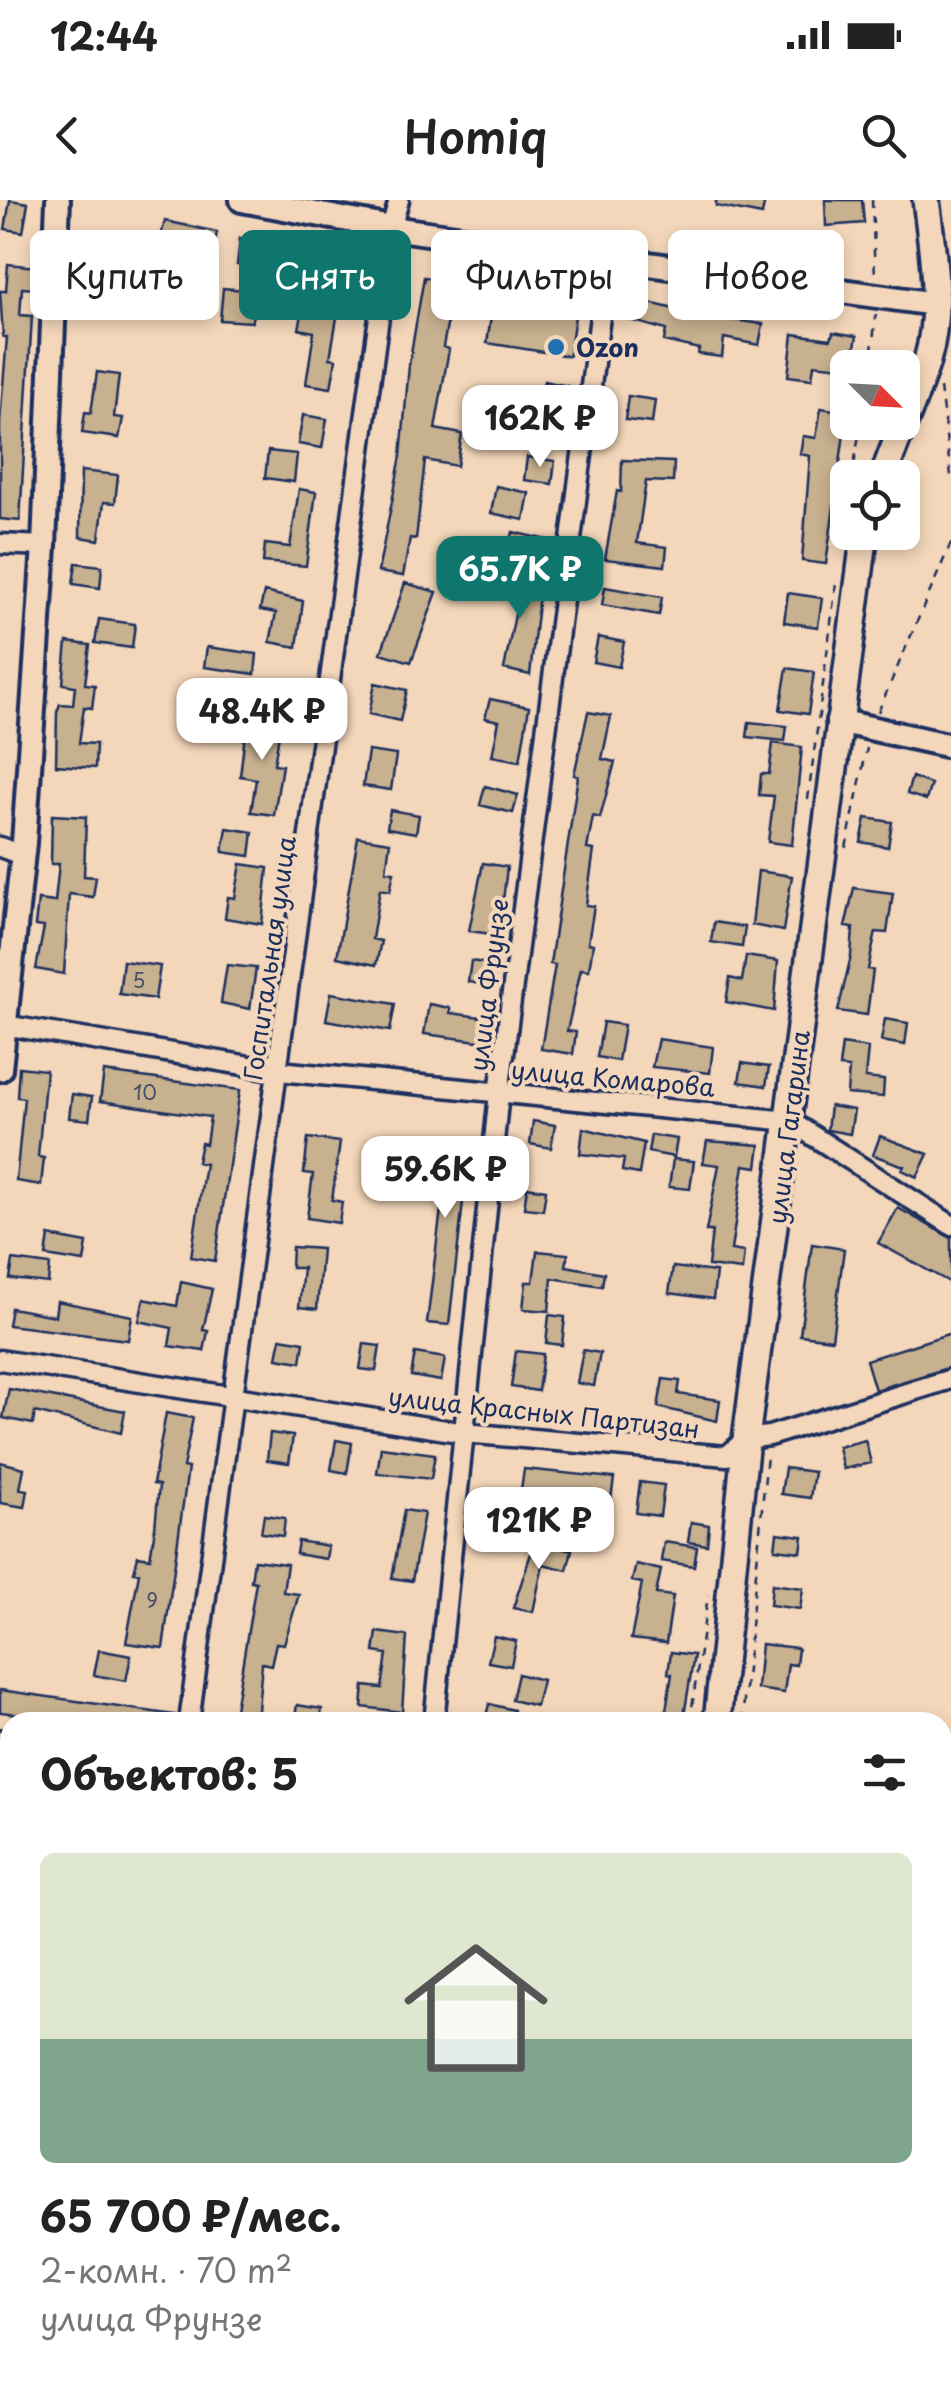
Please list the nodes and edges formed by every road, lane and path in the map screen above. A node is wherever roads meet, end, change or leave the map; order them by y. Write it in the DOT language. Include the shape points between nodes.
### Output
graph roads {
  1 [pos="58,200"];
  2 [pos="242,200"];
  3 [pos="399,200"];
  4 [pos="926,200"];
  5 [pos="391,228"];
  6 [pos="431,233"];
  7 [pos="648,261"];
  8 [pos="935,304"];
  9 [pos="600,320"];
  10 [pos="940,382"];
  11 [pos="890,460"];
  12 [pos="951,476"];
  13 [pos="0,544"];
  14 [pos="44,546"];
  15 [pos="862,550"];
  16 [pos="838,721"];
  17 [pos="951,746"];
  18 [pos="11,851"];
  19 [pos="4,1025"];
  20 [pos="0,1069"];
  21 [pos="279,1071"];
  22 [pos="499,1092"];
  23 [pos="790,1120"];
  24 [pos="951,1225"];
  25 [pos="0,1360"];
  26 [pos="951,1379"];
  27 [pos="234,1397"];
  28 [pos="465,1434"];
  29 [pos="746,1438"];
  30 [pos="190,1712"];
  31 [pos="435,1712"];
  32 [pos="718,1712"];
  1 -- 14 [label="street"];
  2 -- 5 [label="street"];
  3 -- 5 [label="street, Госпитальная улица"];
  4 -- 8 [label="main road"];
  5 -- 6 [label="street"];
  5 -- 21 [label="street, Госпитальная улица"];
  7 -- 8 [label="street"];
  8 -- 11 [label="main road" via="927,360"];
  9 -- 22 [label="street, улица Фрунзе"];
  10 -- 12 [label="path"];
  13 -- 14 [label="street"];
  14 -- 18 [label="street"];
  15 -- 16 [label="main road, улица Гагарина"];
  16 -- 17 [label="street"];
  16 -- 23 [label="main road, улица Гагарина"];
  18 -- 19 [label="street"];
  19 -- 20 [label="street"];
  19 -- 21 [label="street, улица Комарова"];
  21 -- 22 [label="street, улица Комарова"];
  21 -- 27 [label="street, Госпитальная улица"];
  22 -- 23 [label="street, улица Комарова"];
  22 -- 28 [label="street, улица Фрунзе"];
  23 -- 24 [label="street, улица Комарова"];
  23 -- 29 [label="main road, улица Гагарина"];
  25 -- 27 [label="street, улица Красных Партизан"];
  26 -- 29 [label="street, улица Красных Партизан"];
  27 -- 28 [label="street, улица Красных Партизан"];
  27 -- 30 [label="street, Госпитальная улица"];
  28 -- 29 [label="street, улица Красных Партизан" via="727,1456"];
  28 -- 31 [label="street, улица Фрунзе"];
  29 -- 32 [label="main road, улица Гагарина"];
}
